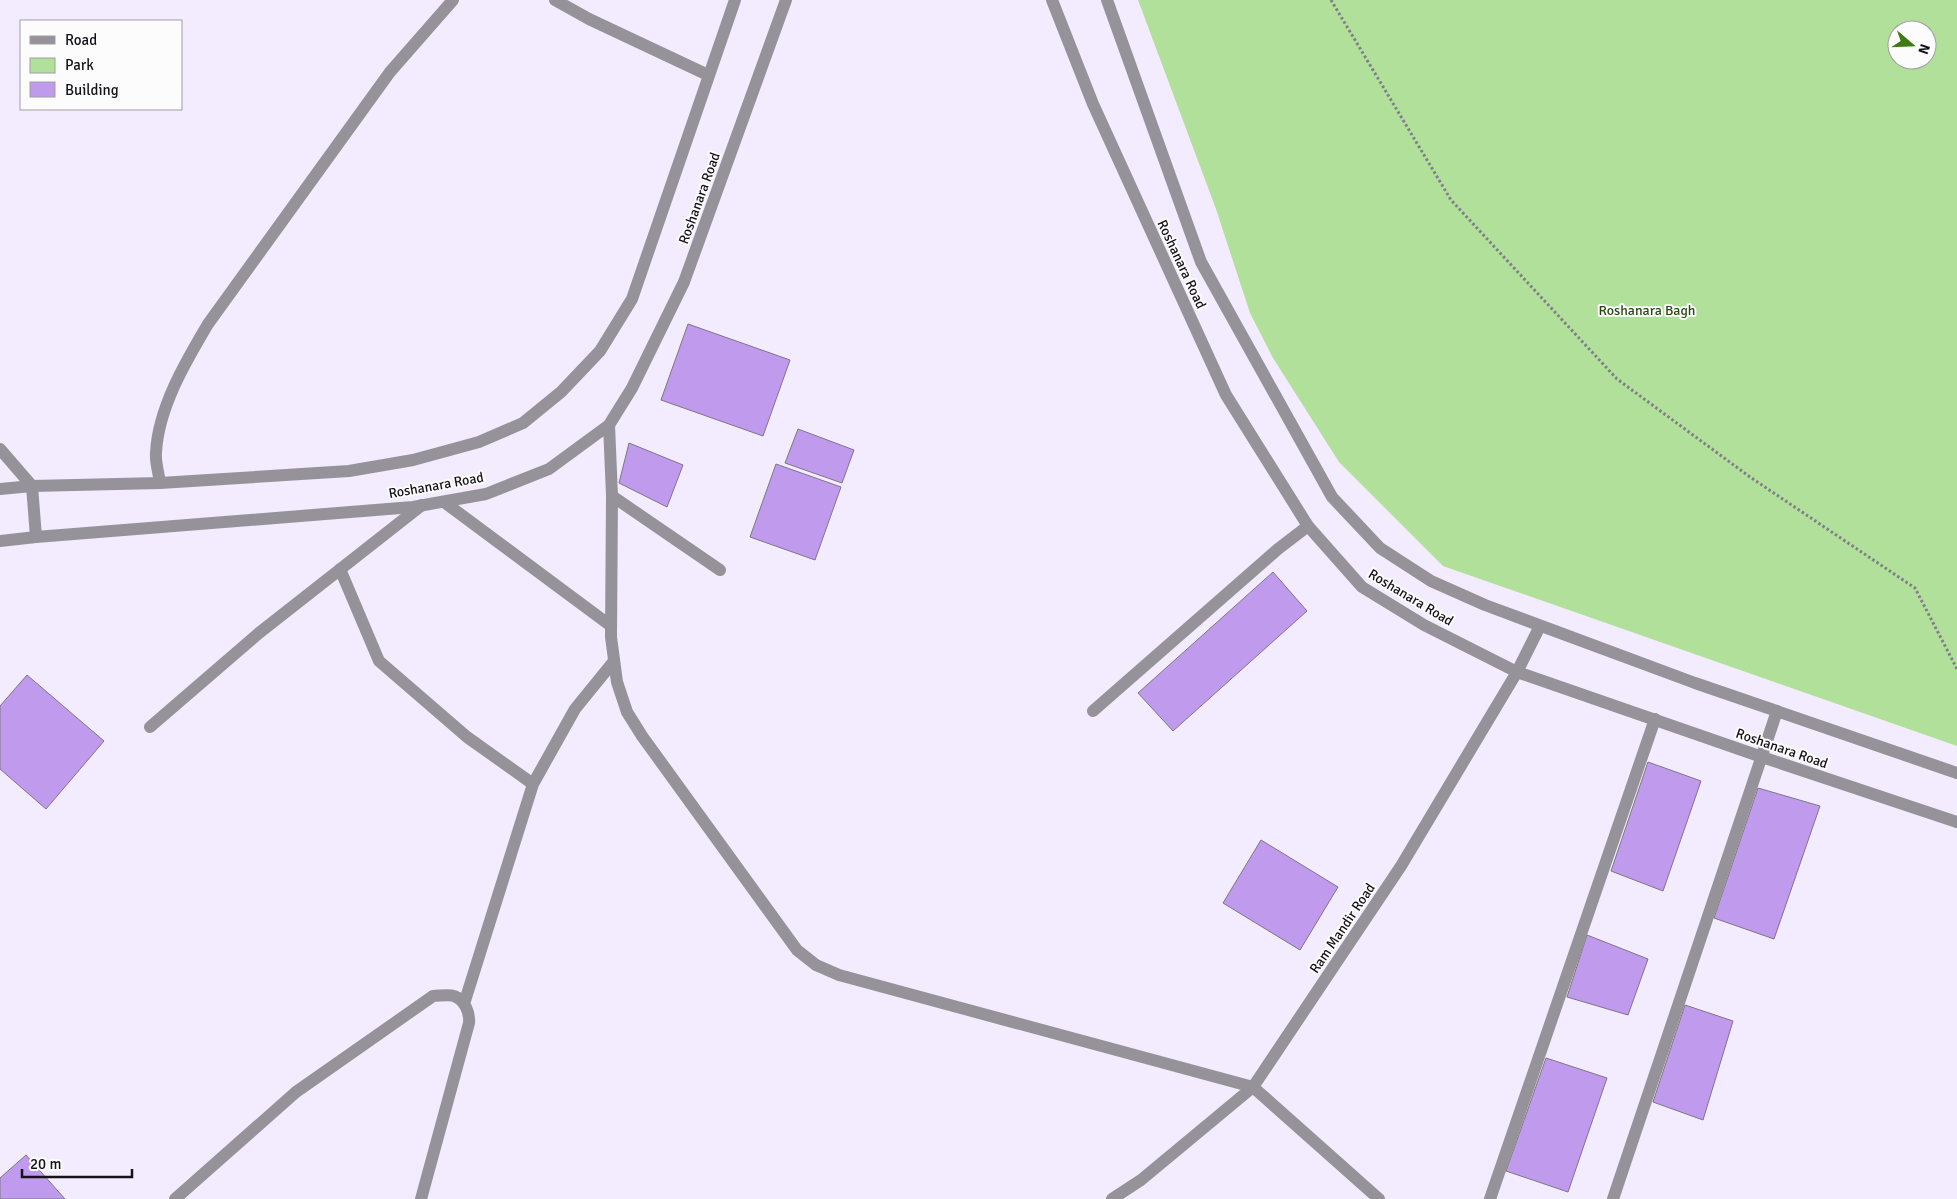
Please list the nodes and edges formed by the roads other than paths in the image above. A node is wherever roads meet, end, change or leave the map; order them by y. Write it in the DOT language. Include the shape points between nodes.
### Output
graph roads {
  1 [pos="452,0"];
  2 [pos="555,0"];
  3 [pos="735,0"];
  4 [pos="786,0"];
  5 [pos="1052,0"];
  6 [pos="1107,0"];
  7 [pos="708,75"];
  8 [pos="609,425"];
  9 [pos="0,448"];
  10 [pos="160,483"];
  11 [pos="32,486"];
  12 [pos="0,489"];
  13 [pos="612,496"];
  14 [pos="444,502"];
  15 [pos="422,505"];
  16 [pos="1308,526"];
  17 [pos="36,537"];
  18 [pos="0,541"];
  19 [pos="340,569"];
  20 [pos="720,570"];
  21 [pos="611,626"];
  22 [pos="1540,626"];
  23 [pos="614,661"];
  24 [pos="1517,672"];
  25 [pos="1093,711"];
  26 [pos="1777,711"];
  27 [pos="1655,719"];
  28 [pos="150,726"];
  29 [pos="1762,757"];
  30 [pos="1957,773"];
  31 [pos="533,784"];
  32 [pos="1957,822"];
  33 [pos="464,1004"];
  34 [pos="1253,1087"];
  35 [pos="175,1199"];
  36 [pos="421,1199"];
  37 [pos="1112,1199"];
  38 [pos="1379,1199"];
  39 [pos="1490,1199"];
  40 [pos="1613,1199"];
  1 -- 10 [label="street" via="390,72 208,324 182,367 162,420 156,453"];
  2 -- 7 [label="street"];
  3 -- 7 [label="street, Roshanara Road"];
  4 -- 8 [label="street, Roshanara Road" via="684,282 632,388"];
  5 -- 16 [label="street, Roshanara Road" via="1092,104 1226,395"];
  6 -- 22 [label="street, Roshanara Road" via="1201,262 1332,497 1380,548 1431,582"];
  7 -- 10 [label="street, Roshanara Road" via="632,299 600,352 561,392 523,423 479,442 413,460 349,470"];
  8 -- 13 [label="street"];
  8 -- 14 [label="street, Roshanara Road" via="549,469 486,494"];
  9 -- 11 [label="street"];
  10 -- 11 [label="street, Roshanara Road"];
  11 -- 12 [label="street, Roshanara Road"];
  11 -- 17 [label="street"];
  13 -- 20 [label="street"];
  13 -- 21 [label="street"];
  14 -- 15 [label="street, Roshanara Road"];
  14 -- 21 [label="street"];
  15 -- 17 [label="street, Roshanara Road"];
  15 -- 19 [label="street"];
  16 -- 24 [label="street, Roshanara Road" via="1362,587 1424,625"];
  16 -- 25 [label="street"];
  17 -- 18 [label="street, Roshanara Road"];
  19 -- 28 [label="street"];
  19 -- 31 [label="street" via="378,661 467,737"];
  21 -- 23 [label="street"];
  22 -- 24 [label="street, Ram Mandir Road"];
  22 -- 26 [label="street, Roshanara Road"];
  23 -- 31 [label="street" via="576,709"];
  23 -- 34 [label="street" via="627,712 642,736 797,950 816,965 839,975"];
  24 -- 27 [label="street, Roshanara Road"];
  24 -- 34 [label="street, Ram Mandir Road" via="1401,866"];
  26 -- 29 [label="street"];
  26 -- 30 [label="street, Roshanara Road"];
  27 -- 29 [label="street, Roshanara Road"];
  27 -- 39 [label="street"];
  29 -- 32 [label="street, Roshanara Road"];
  29 -- 40 [label="street"];
  31 -- 33 [label="street"];
  33 -- 35 [label="street" via="454,996 433,996 296,1092"];
  33 -- 36 [label="street" via="470,1015 469,1023"];
  34 -- 37 [label="street, Ram Mandir Road" via="1142,1180"];
  34 -- 38 [label="street"];
}
